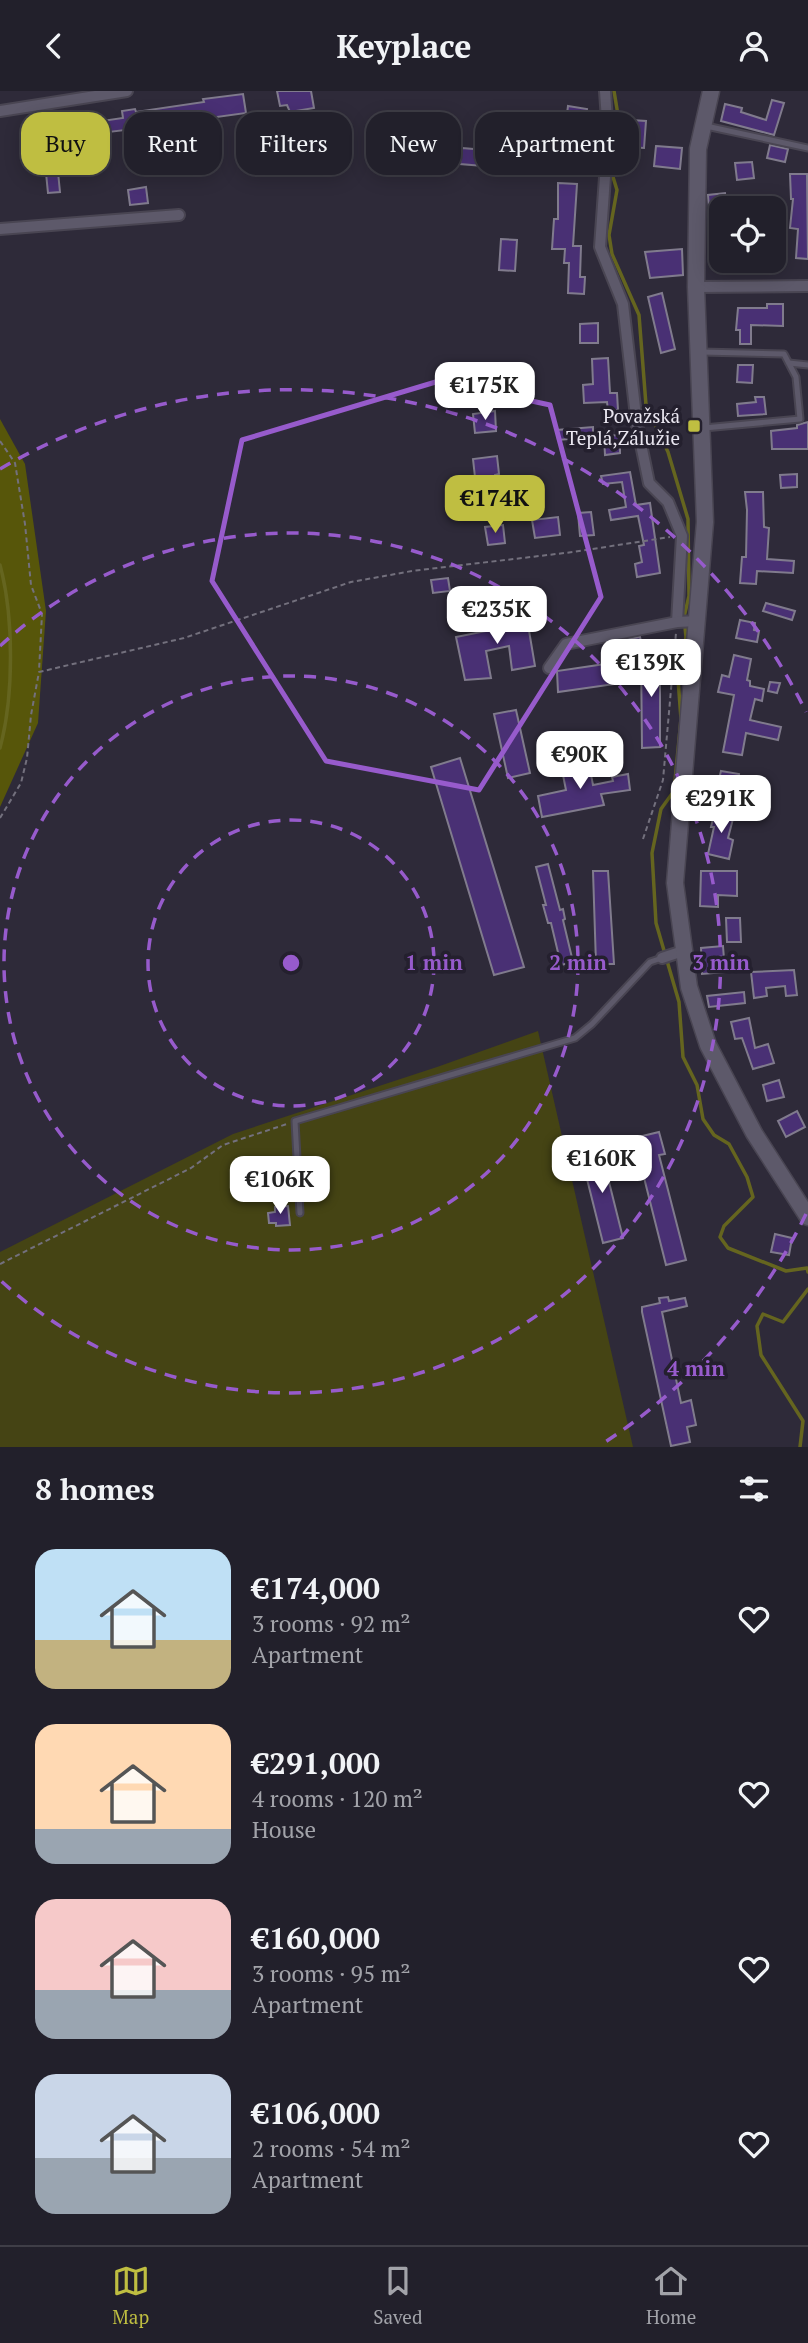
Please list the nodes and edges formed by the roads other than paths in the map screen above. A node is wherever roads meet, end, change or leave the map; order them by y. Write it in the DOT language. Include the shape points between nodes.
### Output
graph roads {
  1 [pos="127,91"];
  2 [pos="605,91"];
  3 [pos="711,91"];
  4 [pos="0,111"];
  5 [pos="703,125"];
  6 [pos="808,148"];
  7 [pos="179,215"];
  8 [pos="0,229"];
  9 [pos="807,284"];
  10 [pos="696,287"];
  11 [pos="699,352"];
  12 [pos="789,363"];
  13 [pos="808,365"];
  14 [pos="702,428"];
  15 [pos="698,621"];
  16 [pos="677,622"];
  17 [pos="548,668"];
  18 [pos="671,955"];
  19 [pos="300,1213"];
  20 [pos="808,1217"];
  1 -- 4 [label="street"];
  2 -- 16 [label="street" via="608,135 600,247 623,304 637,425 649,483 668,502 682,536"];
  3 -- 5 [label="street"];
  5 -- 6 [label="lane"];
  5 -- 10 [label="street" via="698,149"];
  7 -- 8 [label="street"];
  9 -- 10 [label="street"];
  10 -- 11 [label="street"];
  11 -- 12 [label="lane" via="784,354"];
  11 -- 14 [label="street"];
  12 -- 13 [label="lane"];
  12 -- 14 [label="lane" via="796,377 800,419"];
  14 -- 15 [label="street" via="705,522"];
  15 -- 16 [label="street"];
  15 -- 18 [label="street"];
  16 -- 17 [label="street" via="566,644"];
  18 -- 19 [label="lane" via="650,962 575,1038 295,1121"];
  18 -- 20 [label="street" via="708,1045 754,1133"];
}
